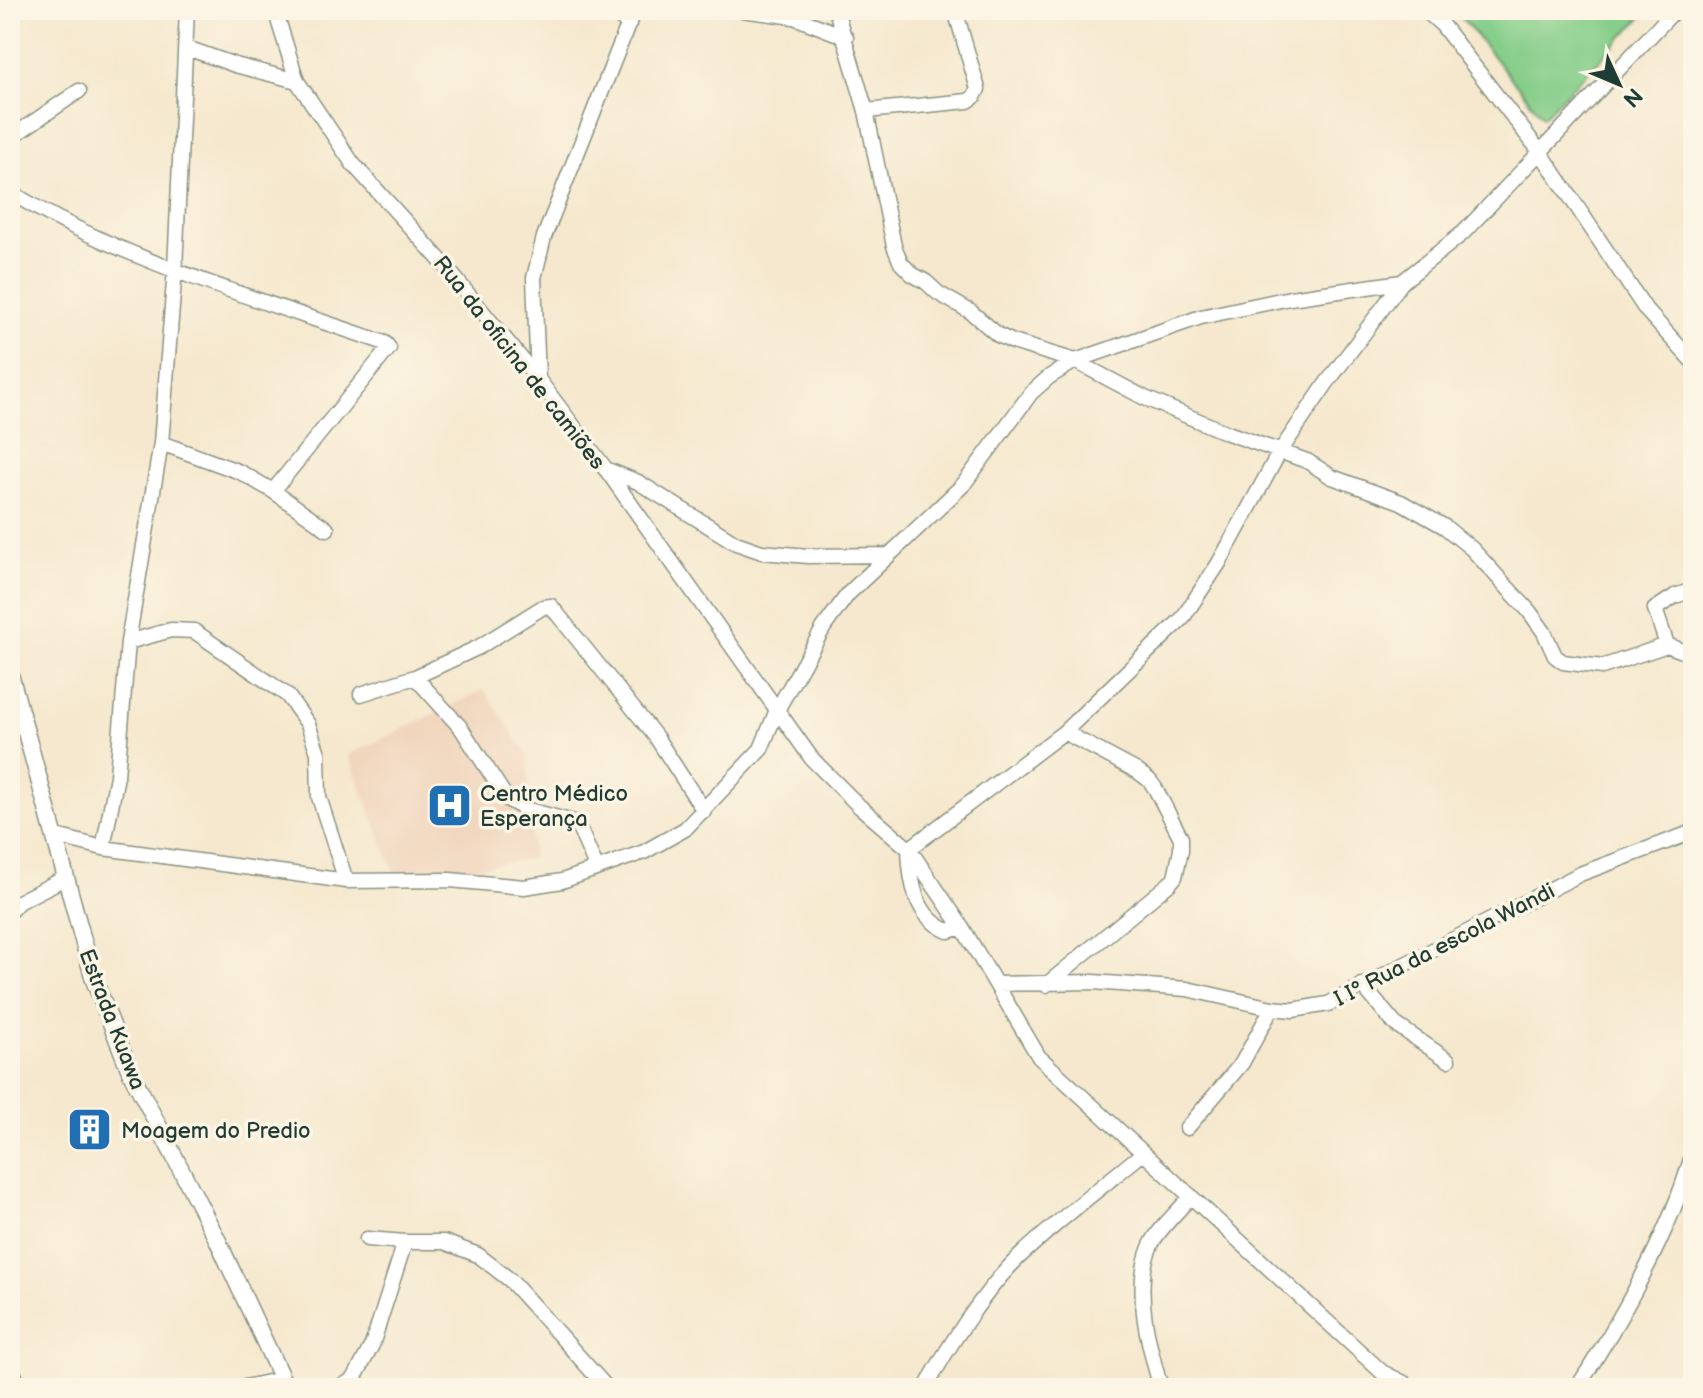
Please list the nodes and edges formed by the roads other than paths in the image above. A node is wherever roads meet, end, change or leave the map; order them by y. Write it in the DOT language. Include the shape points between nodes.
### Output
graph roads {
  1 [pos="187,10"];
  2 [pos="275,10"];
  3 [pos="609,10"];
  4 [pos="742,10"];
  5 [pos="811,10"];
  6 [pos="836,10"];
  7 [pos="955,10"];
  8 [pos="1425,10"];
  9 [pos="1675,10"];
  10 [pos="632,17"];
  11 [pos="794,17"];
  12 [pos="846,37"];
  13 [pos="187,48"];
  14 [pos="297,81"];
  15 [pos="79,91"];
  16 [pos="866,111"];
  17 [pos="10,138"];
  18 [pos="1541,153"];
  19 [pos="10,192"];
  20 [pos="175,269"];
  21 [pos="1402,282"];
  22 [pos="1075,361"];
  23 [pos="1693,362"];
  24 [pos="538,379"];
  25 [pos="161,443"];
  26 [pos="1279,453"];
  27 [pos="605,468"];
  28 [pos="273,491"];
  29 [pos="327,529"];
  30 [pos="888,555"];
  31 [pos="1693,590"];
  32 [pos="128,642"];
  33 [pos="1667,645"];
  34 [pos="1693,655"];
  35 [pos="10,674"];
  36 [pos="415,677"];
  37 [pos="361,694"];
  38 [pos="777,710"];
  39 [pos="1064,732"];
  40 [pos="704,811"];
  41 [pos="1693,832"];
  42 [pos="56,836"];
  43 [pos="103,848"];
  44 [pos="909,849"];
  45 [pos="596,867"];
  46 [pos="65,878"];
  47 [pos="346,881"];
  48 [pos="10,911"];
  49 [pos="962,927"];
  50 [pos="996,984"];
  51 [pos="1045,985"];
  52 [pos="1362,985"];
  53 [pos="1272,1008"];
  54 [pos="1448,1060"];
  55 [pos="1187,1128"];
  56 [pos="1693,1152"];
  57 [pos="1143,1153"];
  58 [pos="1191,1196"];
  59 [pos="367,1239"];
  60 [pos="405,1242"];
  61 [pos="10,1363"];
  62 [pos="1383,1373"];
  63 [pos="284,1384"];
  64 [pos="19,1388"];
  65 [pos="241,1388"];
  66 [pos="339,1388"];
  67 [pos="607,1388"];
  68 [pos="926,1388"];
  69 [pos="1161,1388"];
  70 [pos="1392,1388"];
  71 [pos="1414,1388"];
  72 [pos="1577,1388"];
  1 -- 13 [label="street"];
  2 -- 14 [label="street, Rua da oficina de camiões"];
  3 -- 10 [label="street"];
  4 -- 11 [label="street"];
  5 -- 11 [label="street"];
  6 -- 12 [label="street"];
  7 -- 16 [label="street" via="978,89 974,97"];
  8 -- 18 [label="street"];
  9 -- 18 [label="street"];
  10 -- 24 [label="street" via="544,237 534,278"];
  11 -- 12 [label="street"];
  12 -- 16 [label="street"];
  13 -- 14 [label="street"];
  13 -- 20 [label="street"];
  14 -- 24 [label="street, Rua da oficina de camiões" via="353,164"];
  15 -- 17 [label="street"];
  16 -- 22 [label="street" via="901,263 998,335"];
  18 -- 21 [label="street" via="1463,233"];
  18 -- 23 [label="street" via="1646,310"];
  19 -- 20 [label="street" via="53,218"];
  20 -- 25 [label="street"];
  20 -- 28 [label="street" via="389,348"];
  21 -- 22 [label="street" via="1201,317"];
  21 -- 26 [label="street"];
  22 -- 26 [label="street" via="1145,398"];
  22 -- 30 [label="street" via="1031,393 963,485"];
  24 -- 27 [label="street, Rua da oficina de camiões"];
  25 -- 28 [label="street" via="240,472"];
  25 -- 32 [label="street"];
  26 -- 33 [label="street" via="1401,502 1445,527 1529,611 1563,662 1602,667"];
  26 -- 39 [label="street" via="1182,619"];
  27 -- 30 [label="street" via="638,482 736,543 762,552"];
  27 -- 38 [label="street, Rua da oficina de camiões"];
  28 -- 29 [label="street"];
  30 -- 38 [label="street" via="824,627"];
  31 -- 33 [label="street" via="1655,609"];
  32 -- 43 [label="street" via="117,776"];
  32 -- 47 [label="street" via="171,630 194,631 287,695 308,724 318,753 319,797"];
  33 -- 34 [label="street"];
  35 -- 42 [label="street, Estrada Kuawa"];
  36 -- 37 [label="street"];
  36 -- 40 [label="street" via="551,606 656,737"];
  36 -- 45 [label="street" via="461,728 507,799 577,823"];
  38 -- 40 [label="street" via="761,749"];
  38 -- 44 [label="street, Rua da oficina de camiões" via="812,759"];
  39 -- 44 [label="street"];
  39 -- 51 [label="street" via="1149,780 1181,838 1181,850 1169,884"];
  40 -- 45 [label="street" via="685,829 644,852"];
  41 -- 52 [label="street, I Iº Rua da escola Wandi" via="1580,874"];
  42 -- 43 [label="street"];
  42 -- 46 [label="street, Estrada Kuawa"];
  43 -- 47 [label="street"];
  44 -- 49 [label="street"];
  44 -- 49 [label="street" via="915,895 927,916 948,931"];
  45 -- 47 [label="street" via="562,881 524,887 450,880"];
  46 -- 48 [label="street"];
  46 -- 63 [label="street, Estrada Kuawa" via="94,980 130,1071"];
  49 -- 50 [label="street"];
  50 -- 51 [label="street, I Iº Rua da escola Wandi"];
  50 -- 57 [label="street" via="1039,1057"];
  51 -- 53 [label="street, I Iº Rua da escola Wandi" via="1093,982 1187,989"];
  52 -- 53 [label="street, I Iº Rua da escola Wandi" via="1328,1004"];
  52 -- 54 [label="street" via="1395,1024"];
  53 -- 55 [label="street" via="1242,1063"];
  56 -- 72 [label="street" via="1685,1183 1622,1318"];
  57 -- 58 [label="street"];
  57 -- 68 [label="street" via="1018,1257"];
  58 -- 62 [label="street"];
  58 -- 69 [label="street" via="1151,1243 1146,1263 1142,1307"];
  59 -- 60 [label="street"];
  60 -- 66 [label="street" via="367,1357 354,1379"];
  60 -- 67 [label="street" via="444,1242 478,1255 510,1280"];
  61 -- 64 [label="street"];
  62 -- 70 [label="street"];
  62 -- 71 [label="street"];
  63 -- 65 [label="street"];
}
